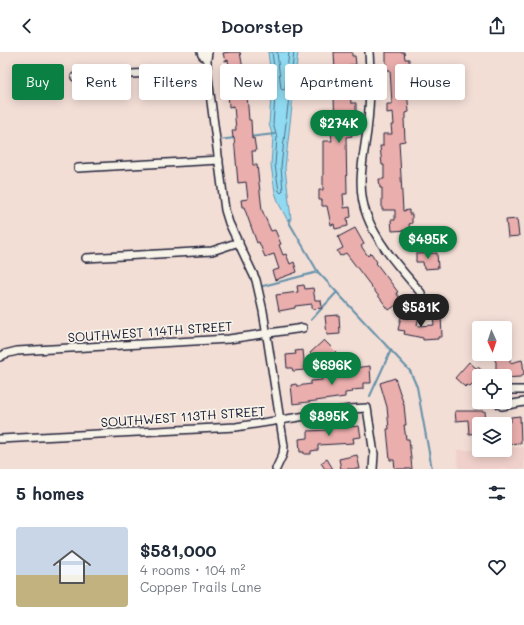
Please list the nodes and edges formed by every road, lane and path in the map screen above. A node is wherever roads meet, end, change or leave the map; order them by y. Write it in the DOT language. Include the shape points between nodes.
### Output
graph roads {
  1 [pos="201,52"];
  2 [pos="369,52"];
  3 [pos="207,56"];
  4 [pos="211,100"];
  5 [pos="219,160"];
  6 [pos="78,168"];
  7 [pos="239,242"];
  8 [pos="86,258"];
  9 [pos="421,293"];
  10 [pos="303,328"];
  11 [pos="266,334"];
  12 [pos="0,357"];
  13 [pos="512,390"];
  14 [pos="524,390"];
  15 [pos="524,402"];
  16 [pos="512,404"];
  17 [pos="281,420"];
  18 [pos="0,440"];
  19 [pos="276,469"];
  20 [pos="373,469"];
  1 -- 3 [label="street"];
  2 -- 9 [label="street" via="369,102 361,174 364,208 379,240"];
  4 -- 5 [label="street"];
  5 -- 6 [label="street"];
  5 -- 7 [label="street" via="225,210"];
  7 -- 8 [label="street" via="212,251"];
  7 -- 11 [label="street" via="256,280"];
  10 -- 11 [label="street, SOUTHWEST 114TH STREET"];
  11 -- 12 [label="street, SOUTHWEST 114TH STREET" via="212,340 17,351"];
  11 -- 17 [label="street"];
  13 -- 14 [label="street"];
  15 -- 16 [label="street"];
  17 -- 18 [label="street, SOUTHWEST 113TH STREET" via="236,427"];
  17 -- 19 [label="street" via="284,446"];
  17 -- 20 [label="street, SOUTHWEST 113TH STREET" via="367,408 374,454"];
}
